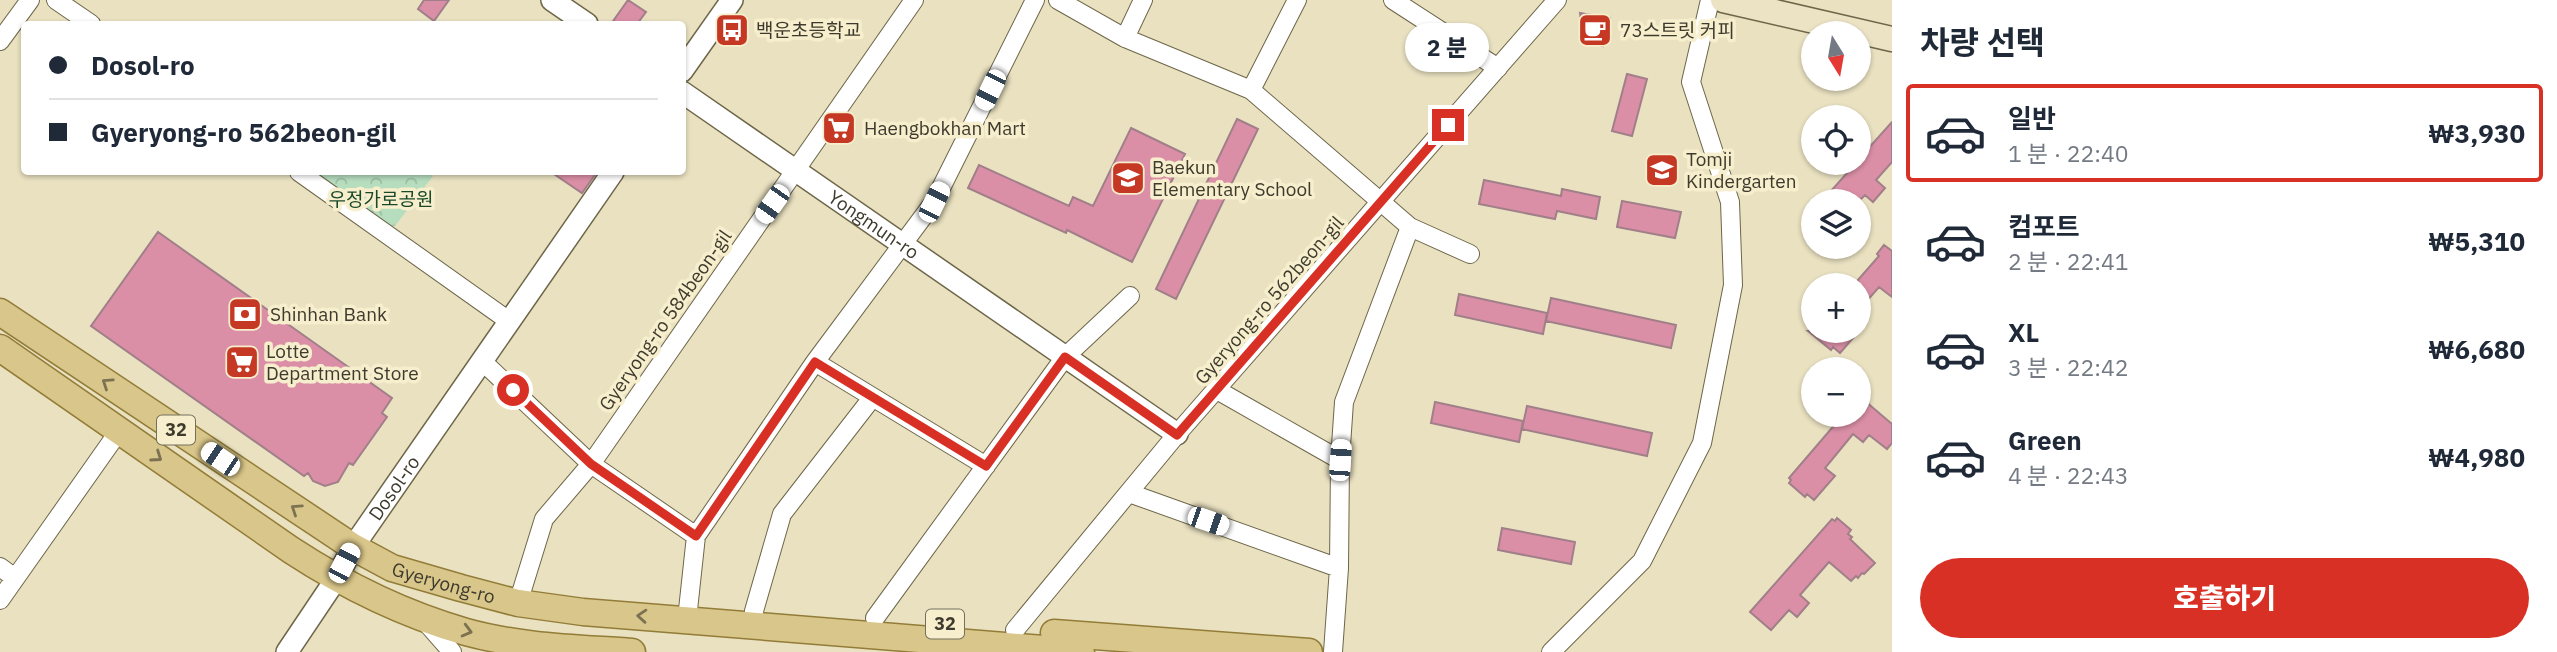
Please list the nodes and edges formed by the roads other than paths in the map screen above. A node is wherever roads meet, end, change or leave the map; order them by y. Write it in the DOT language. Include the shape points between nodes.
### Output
graph roads {
  1 [pos="30,0"];
  2 [pos="56,0"];
  3 [pos="552,0"];
  4 [pos="732,0"];
  5 [pos="914,0"];
  6 [pos="1035,0"];
  7 [pos="1058,0"];
  8 [pos="1143,0"];
  9 [pos="1297,0"];
  10 [pos="1393,0"];
  11 [pos="1557,0"];
  12 [pos="1710,0"];
  13 [pos="1723,0"];
  14 [pos="87,21"];
  15 [pos="583,21"];
  16 [pos="1125,38"];
  17 [pos="1892,38"];
  18 [pos="0,41"];
  19 [pos="686,65"];
  20 [pos="1498,68"];
  21 [pos="1251,90"];
  22 [pos="686,95"];
  23 [pos="795,170"];
  24 [pos="303,175"];
  25 [pos="611,175"];
  26 [pos="1382,202"];
  27 [pos="1410,227"];
  28 [pos="902,244"];
  29 [pos="1470,254"];
  30 [pos="1130,296"];
  31 [pos="0,312"];
  32 [pos="509,320"];
  33 [pos="0,348"];
  34 [pos="1065,357"];
  35 [pos="482,361"];
  36 [pos="815,362"];
  37 [pos="1217,390"];
  38 [pos="872,398"];
  39 [pos="119,431"];
  40 [pos="1177,435"];
  41 [pos="1340,460"];
  42 [pos="591,464"];
  43 [pos="986,466"];
  44 [pos="1129,493"];
  45 [pos="696,536"];
  46 [pos="352,547"];
  47 [pos="0,567"];
  48 [pos="1339,568"];
  49 [pos="15,578"];
  50 [pos="336,579"];
  51 [pos="0,600"];
  52 [pos="518,603"];
  53 [pos="754,611"];
  54 [pos="419,615"];
  55 [pos="875,618"];
  56 [pos="698,620"];
  57 [pos="1016,630"];
  58 [pos="1123,639"];
  59 [pos="1204,648"];
  60 [pos="529,649"];
  61 [pos="1299,651"];
  62 [pos="286,652"];
  63 [pos="452,652"];
  64 [pos="632,652"];
  65 [pos="1082,652"];
  66 [pos="1150,652"];
  67 [pos="1333,652"];
  68 [pos="1551,652"];
  1 -- 18 [label="street"];
  2 -- 14 [label="street"];
  3 -- 15 [label="street"];
  4 -- 19 [label="street"];
  5 -- 23 [label="street, Gyeryong-ro 584beon-gil"];
  6 -- 28 [label="street" via="934,202"];
  7 -- 16 [label="street"];
  8 -- 16 [label="street"];
  9 -- 21 [label="street"];
  10 -- 20 [label="street"];
  11 -- 20 [label="street, Gyeryong-ro 562beon-gil"];
  12 -- 68 [label="street" via="1691,82 1730,202 1733,285 1702,443 1642,561"];
  13 -- 17 [label="main road"];
  16 -- 21 [label="street"];
  20 -- 26 [label="street, Gyeryong-ro 562beon-gil"];
  21 -- 26 [label="street"];
  22 -- 23 [label="street, Yongmun-ro"];
  23 -- 28 [label="street, Yongmun-ro"];
  23 -- 42 [label="street, Gyeryong-ro 584beon-gil"];
  24 -- 32 [label="street"];
  25 -- 32 [label="street, Dosol-ro"];
  26 -- 27 [label="street"];
  26 -- 37 [label="street, Gyeryong-ro 562beon-gil"];
  27 -- 29 [label="street"];
  27 -- 41 [label="street" via="1344,402"];
  28 -- 34 [label="street, Yongmun-ro"];
  28 -- 36 [label="street"];
  30 -- 34 [label="street"];
  46 -- 31 [label="main road, Gyeryong-ro / 32, one-way"];
  32 -- 35 [label="street, Dosol-ro"];
  33 -- 39 [label="main road, Gyeryong-ro / 32"];
  34 -- 40 [label="street, Yongmun-ro"];
  34 -- 43 [label="street"];
  35 -- 42 [label="street"];
  35 -- 46 [label="street, Dosol-ro"];
  36 -- 38 [label="street"];
  36 -- 45 [label="street"];
  37 -- 40 [label="street, Gyeryong-ro 562beon-gil"];
  37 -- 41 [label="street"];
  38 -- 43 [label="street"];
  38 -- 53 [label="street" via="782,514"];
  39 -- 49 [label="street"];
  39 -- 50 [label="main road, Gyeryong-ro / 32, one-way"];
  40 -- 44 [label="street, Gyeryong-ro 562beon-gil"];
  41 -- 48 [label="street"];
  42 -- 45 [label="street"];
  42 -- 52 [label="street, Gyeryong-ro 584beon-gil" via="544,519"];
  43 -- 55 [label="street"];
  44 -- 48 [label="street"];
  44 -- 57 [label="street, Gyeryong-ro 562beon-gil"];
  45 -- 56 [label="street"];
  46 -- 50 [label="street, Dosol-ro"];
  46 -- 52 [label="main road, Gyeryong-ro / 32" via="393,568"];
  47 -- 49 [label="street"];
  48 -- 67 [label="street"];
  49 -- 51 [label="street"];
  50 -- 54 [label="main road, Gyeryong-ro / 32"];
  50 -- 62 [label="street, Dosol-ro"];
  56 -- 52 [label="main road, Gyeryong-ro / 32, one-way"];
  53 -- 55 [label="main road, Gyeryong-ro / 32"];
  53 -- 56 [label="main road, Gyeryong-ro / 32" via="730,610"];
  54 -- 60 [label="main road, Gyeryong-ro / 32, one-way"];
  54 -- 63 [label="street"];
  55 -- 57 [label="main road, Gyeryong-ro / 32"];
  56 -- 65 [label="main road, Gyeryong-ro / 32"];
  57 -- 58 [label="main road, Gyeryong-ro / 32"];
  58 -- 59 [label="main road, Gyeryong-ro / 32"];
  58 -- 66 [label="main road" via="1135,640"];
  59 -- 61 [label="main road, Gyeryong-ro / 32"];
  60 -- 64 [label="main road, Gyeryong-ro / 32"];
}
